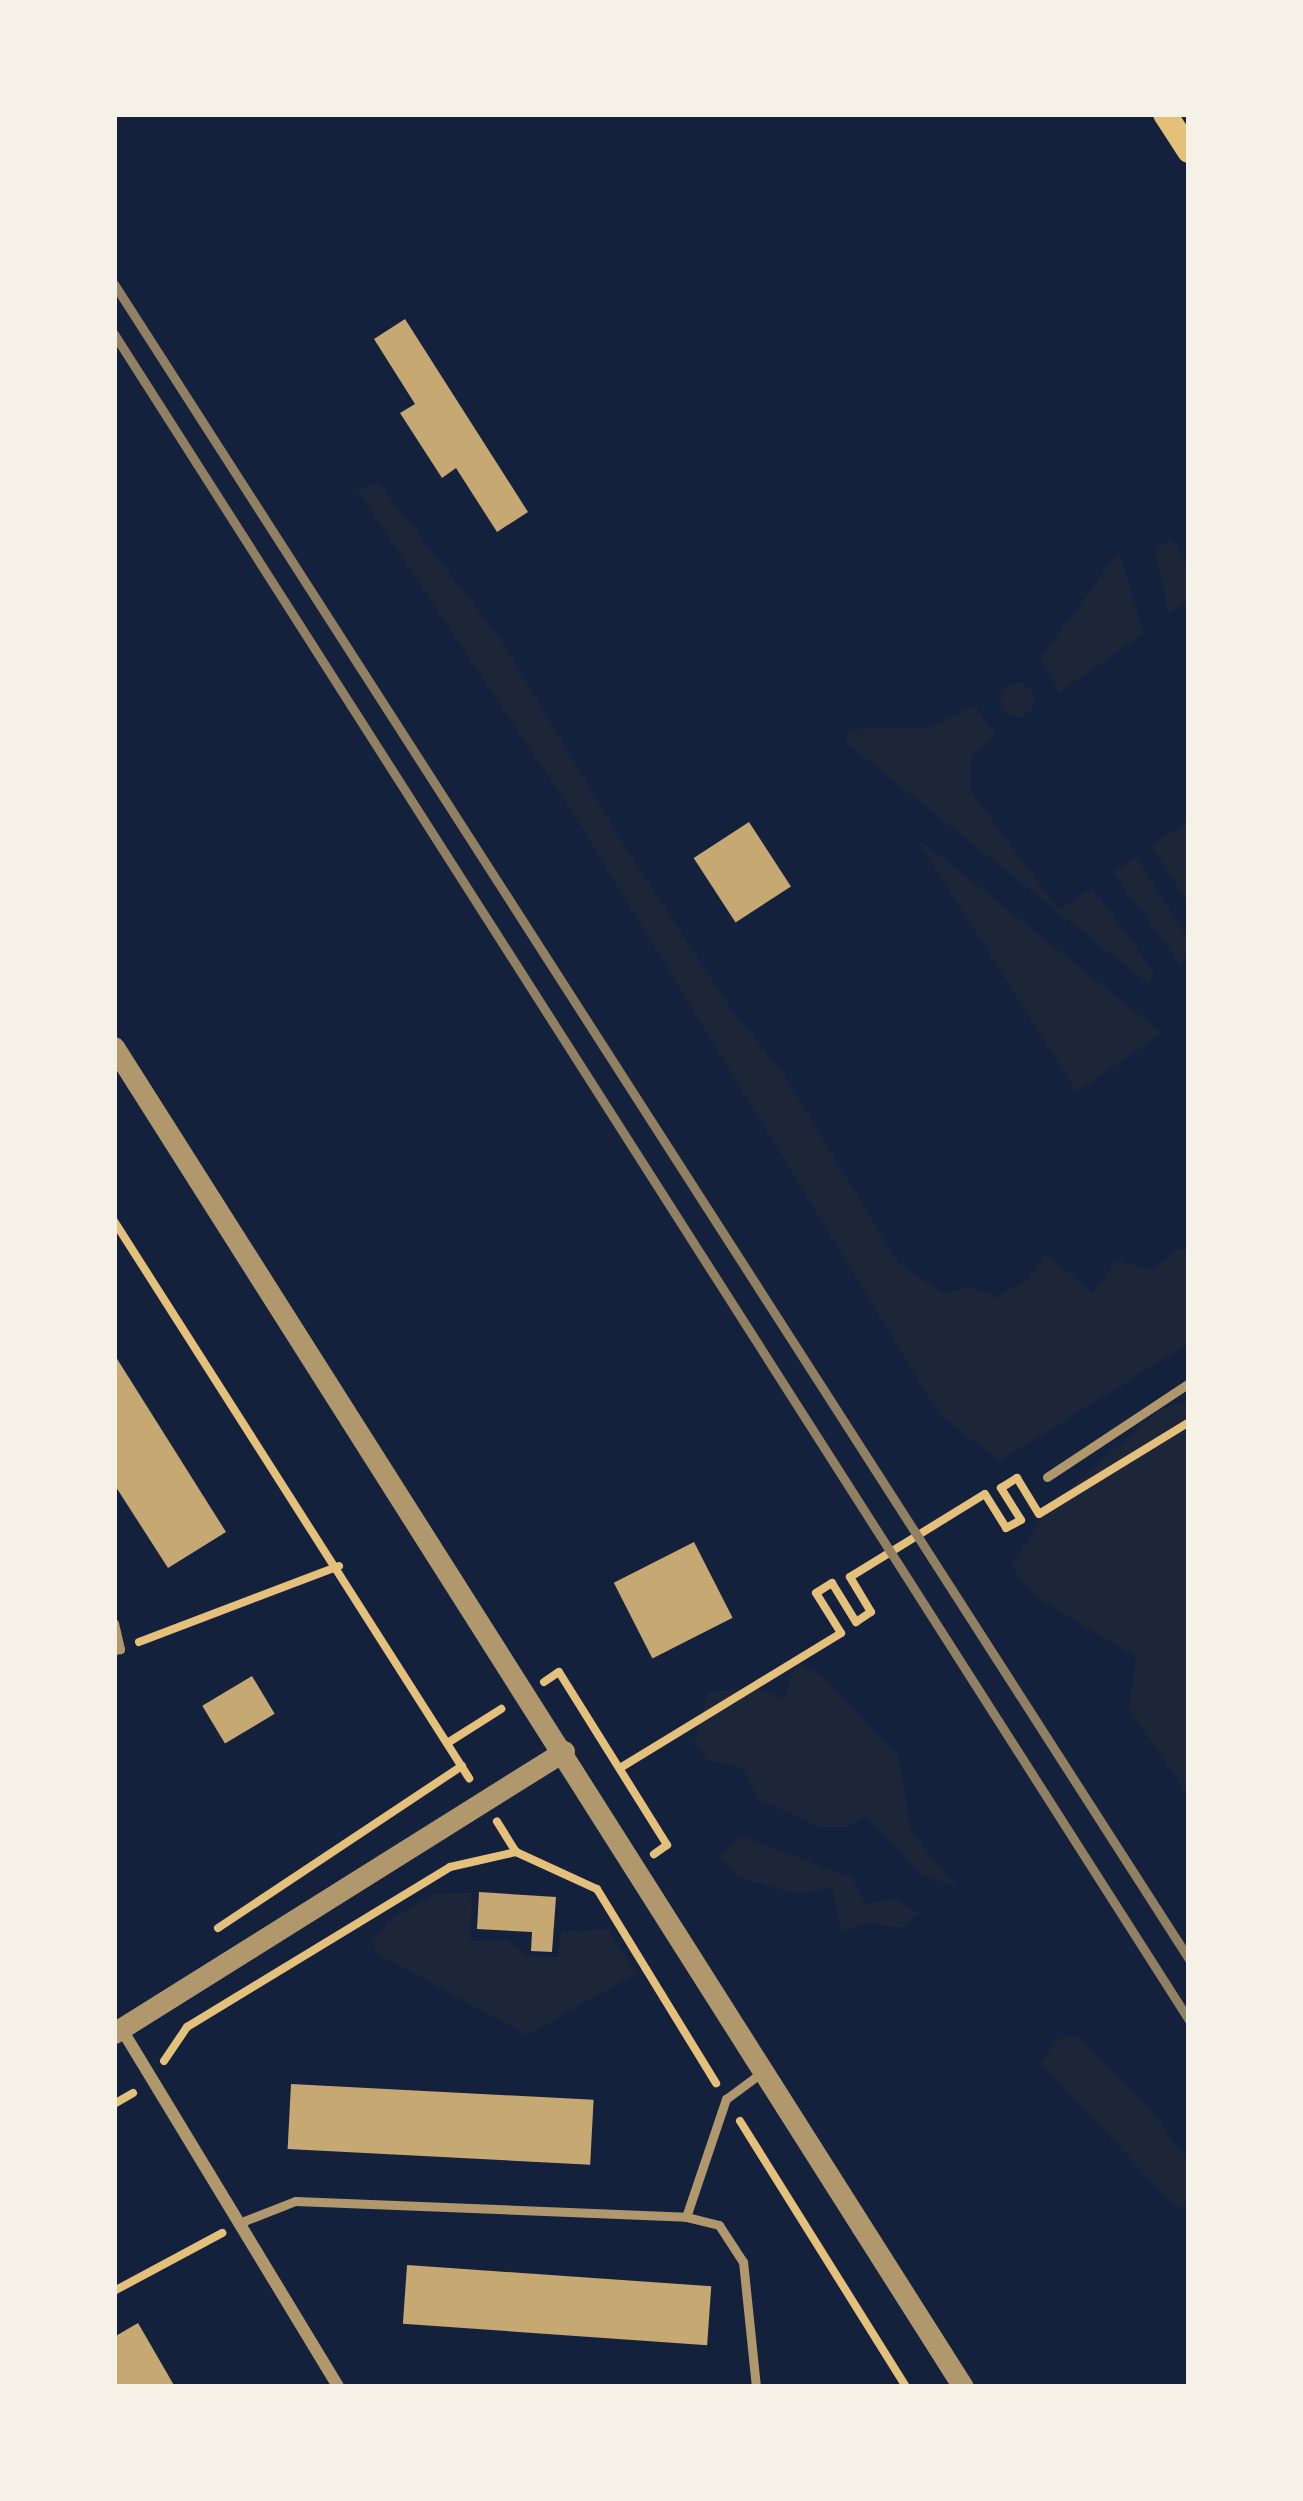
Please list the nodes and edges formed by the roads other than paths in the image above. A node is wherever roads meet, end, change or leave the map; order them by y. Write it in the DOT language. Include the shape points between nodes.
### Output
graph roads {
  1 [pos="1166,114"];
  2 [pos="1189,151"];
  3 [pos="114,1047"];
  4 [pos="1189,1383"];
  5 [pos="1047,1477"];
  6 [pos="114,1623"];
  7 [pos="117,1649"];
  8 [pos="564,1750"];
  9 [pos="118,2030"];
  10 [pos="766,2070"];
  11 [pos="686,2217"];
  12 [pos="239,2223"];
  13 [pos="338,2387"];
  14 [pos="756,2387"];
  15 [pos="963,2387"];
  1 -- 2 [label="main road"];
  3 -- 8 [label="street"];
  4 -- 5 [label="lane"];
  6 -- 7 [label="lane"];
  8 -- 9 [label="street"];
  8 -- 10 [label="street"];
  9 -- 12 [label="street"];
  10 -- 11 [label="lane" via="726,2099"];
  10 -- 15 [label="street"];
  11 -- 12 [label="lane" via="295,2201"];
  11 -- 14 [label="lane" via="719,2225 743,2262"];
  12 -- 13 [label="street"];
}
